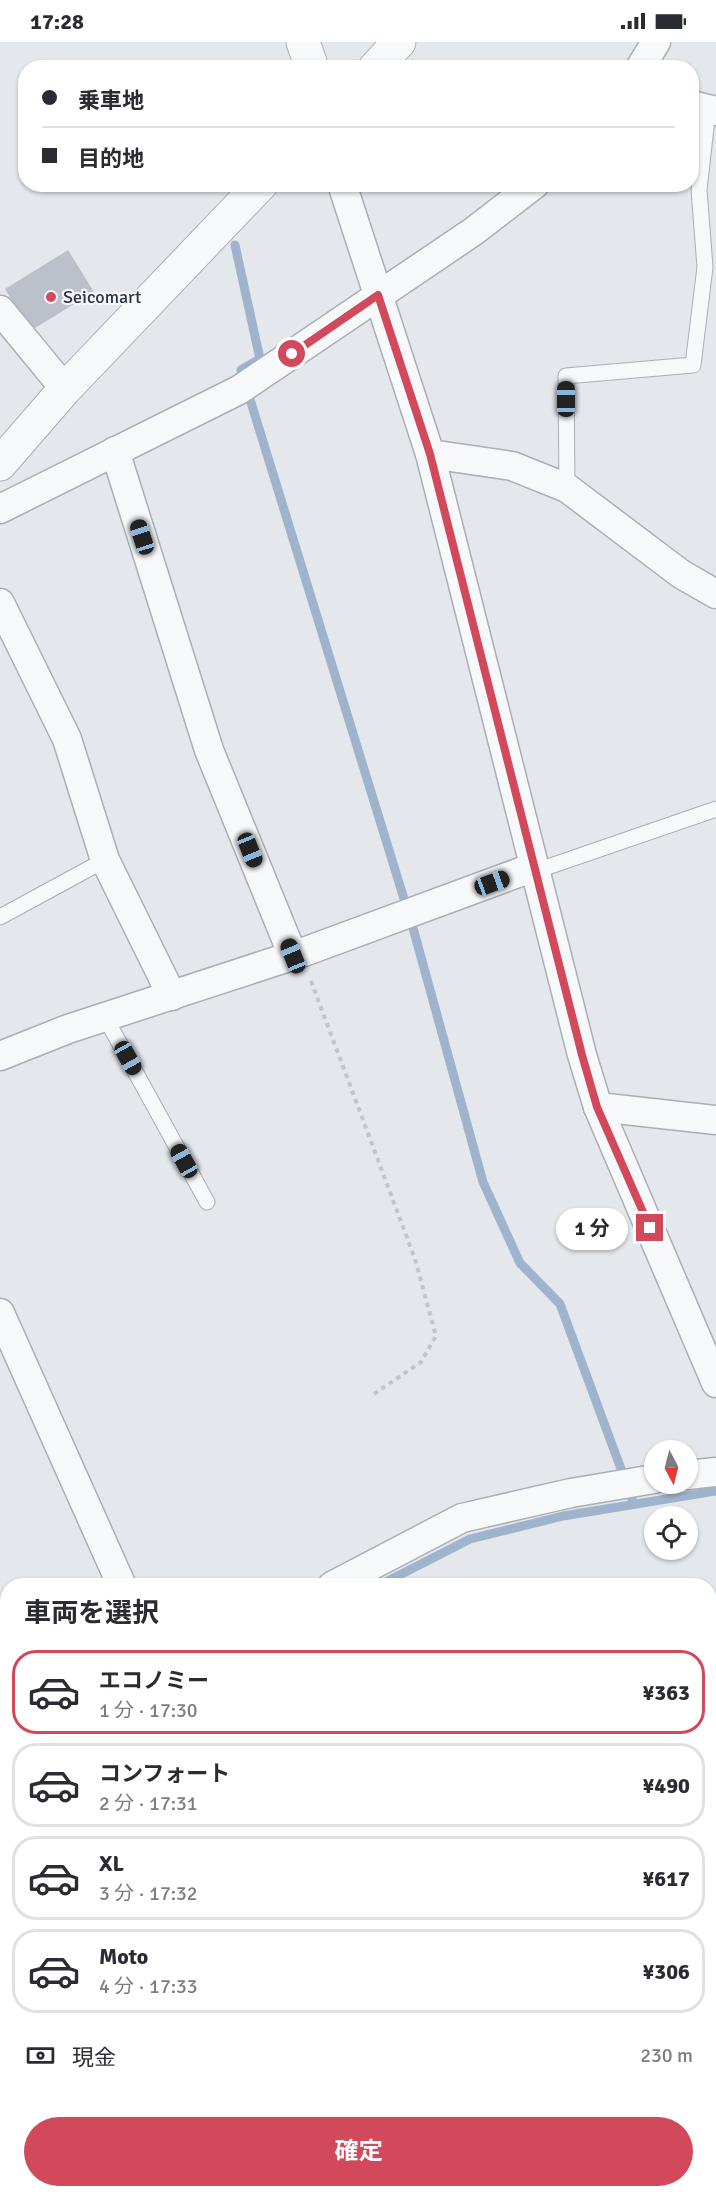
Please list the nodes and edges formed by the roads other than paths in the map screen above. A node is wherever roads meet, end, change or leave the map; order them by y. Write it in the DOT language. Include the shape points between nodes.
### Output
graph roads {
  1 [pos="303,42"];
  2 [pos="399,42"];
  3 [pos="656,42"];
  4 [pos="309,60"];
  5 [pos="382,60"];
  6 [pos="645,60"];
  7 [pos="705,109"];
  8 [pos="253,192"];
  9 [pos="345,192"];
  10 [pos="525,192"];
  11 [pos="378,295"];
  12 [pos="0,310"];
  13 [pos="65,390"];
  14 [pos="115,451"];
  15 [pos="430,454"];
  16 [pos="0,464"];
  17 [pos="567,488"];
  18 [pos="0,509"];
  19 [pos="716,594"];
  20 [pos="0,603"];
  21 [pos="716,809"];
  22 [pos="105,860"];
  23 [pos="535,869"];
  24 [pos="0,917"];
  25 [pos="297,955"];
  26 [pos="172,996"];
  27 [pos="105,1017"];
  28 [pos="0,1056"];
  29 [pos="597,1107"];
  30 [pos="716,1120"];
  31 [pos="207,1202"];
  32 [pos="0,1313"];
  33 [pos="716,1383"];
  34 [pos="716,1472"];
  35 [pos="698,1474"];
  36 [pos="644,1481"];
  37 [pos="118,1578"];
  38 [pos="347,1578"];
  1 -- 4 [label="street"];
  2 -- 5 [label="street"];
  3 -- 6 [label="street"];
  7 -- 17 [label="lane" via="699,190 705,267 693,365 566,376"];
  8 -- 13 [label="street"];
  9 -- 11 [label="street"];
  10 -- 11 [label="street"];
  11 -- 14 [label="street" via="239,390"];
  11 -- 15 [label="street"];
  12 -- 13 [label="street"];
  13 -- 16 [label="street"];
  14 -- 18 [label="street"];
  14 -- 25 [label="street" via="209,750"];
  15 -- 17 [label="street" via="512,466"];
  15 -- 23 [label="street"];
  17 -- 19 [label="street" via="681,574"];
  20 -- 22 [label="street" via="67,739"];
  21 -- 23 [label="lane"];
  22 -- 24 [label="lane"];
  22 -- 26 [label="street"];
  23 -- 25 [label="street"];
  23 -- 29 [label="street"];
  25 -- 26 [label="street"];
  26 -- 27 [label="street"];
  27 -- 28 [label="street"];
  27 -- 31 [label="lane"];
  29 -- 30 [label="street"];
  29 -- 33 [label="street"];
  32 -- 37 [label="street"];
  34 -- 35 [label="street"];
  36 -- 38 [label="street" via="462,1518"];
}
